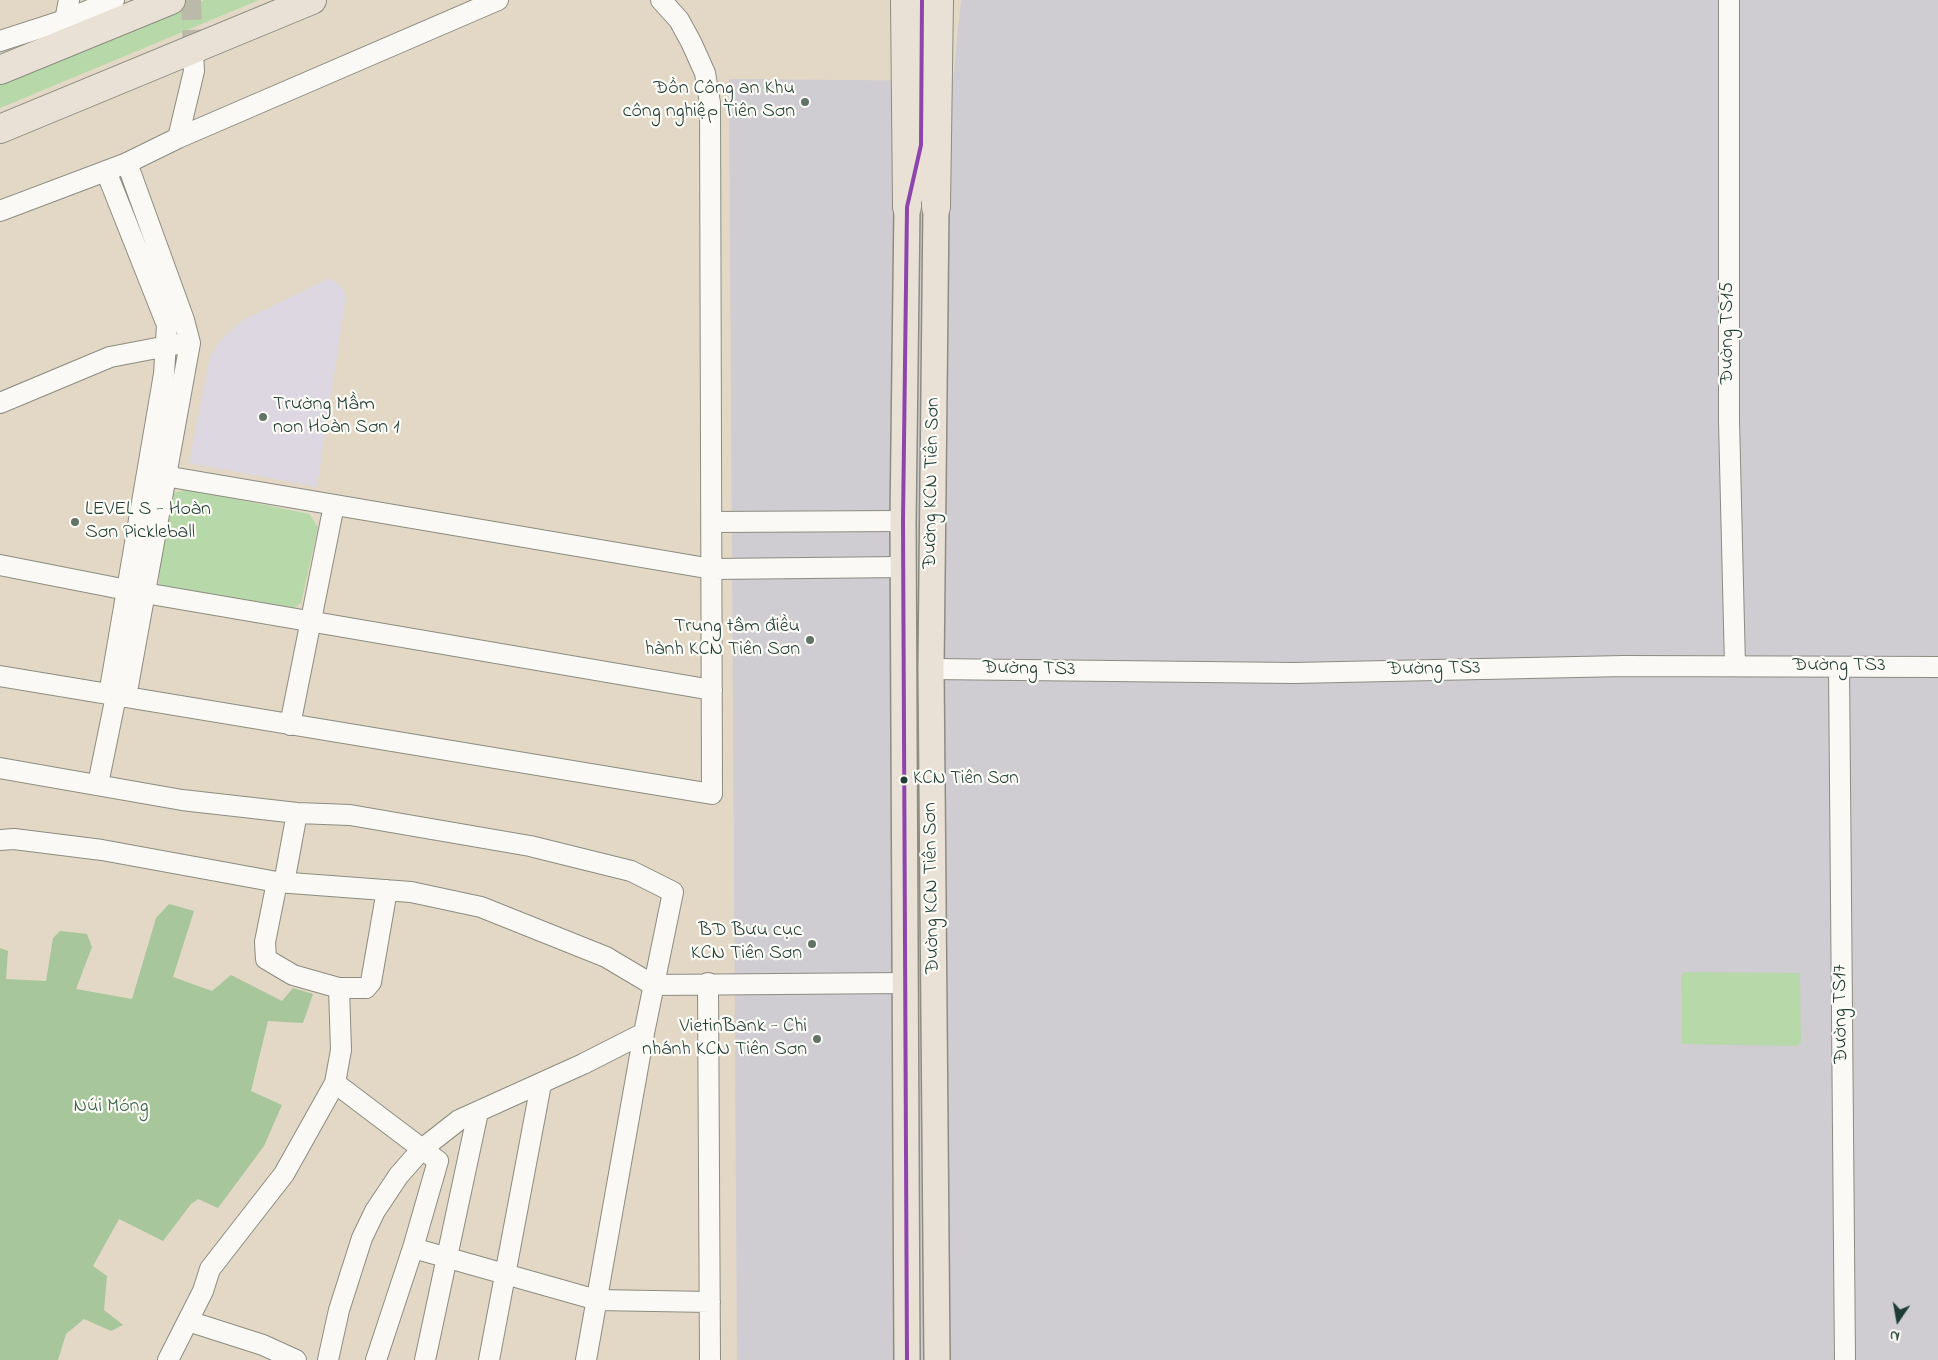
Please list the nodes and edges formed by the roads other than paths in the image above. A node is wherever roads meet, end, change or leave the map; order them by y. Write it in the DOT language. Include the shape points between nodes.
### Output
graph roads {
  1 [pos="69,0"];
  2 [pos="114,0"];
  3 [pos="171,0"];
  4 [pos="312,0"];
  5 [pos="498,0"];
  6 [pos="661,0"];
  7 [pos="905,0"];
  8 [pos="922,0"];
  9 [pos="938,0"];
  10 [pos="1729,0"];
  11 [pos="65,20"];
  12 [pos="0,41"];
  13 [pos="193,52"];
  14 [pos="0,70"];
  15 [pos="0,129"];
  16 [pos="178,138"];
  17 [pos="921,145"];
  18 [pos="128,163"];
  19 [pos="106,171"];
  20 [pos="936,206"];
  21 [pos="907,208"];
  22 [pos="0,211"];
  23 [pos="190,343"];
  24 [pos="166,345"];
  25 [pos="0,403"];
  26 [pos="156,474"];
  27 [pos="334,505"];
  28 [pos="903,521"];
  29 [pos="712,522"];
  30 [pos="0,565"];
  31 [pos="903,567"];
  32 [pos="712,569"];
  33 [pos="136,591"];
  34 [pos="311,622"];
  35 [pos="1735,666"];
  36 [pos="1839,667"];
  37 [pos="1938,667"];
  38 [pos="904,669"];
  39 [pos="931,669"];
  40 [pos="0,676"];
  41 [pos="712,690"];
  42 [pos="116,696"];
  43 [pos="290,725"];
  44 [pos="0,768"];
  45 [pos="98,784"];
  46 [pos="297,813"];
  47 [pos="0,840"];
  48 [pos="281,882"];
  49 [pos="388,890"];
  50 [pos="708,983"];
  51 [pos="905,983"];
  52 [pos="653,985"];
  53 [pos="339,988"];
  54 [pos="644,1032"];
  55 [pos="335,1083"];
  56 [pos="541,1084"];
  57 [pos="478,1112"];
  58 [pos="422,1149"];
  59 [pos="414,1248"];
  60 [pos="447,1258"];
  61 [pos="506,1274"];
  62 [pos="597,1300"];
  63 [pos="710,1302"];
  64 [pos="188,1321"];
  65 [pos="168,1360"];
  66 [pos="296,1360"];
  67 [pos="328,1360"];
  68 [pos="376,1360"];
  69 [pos="425,1360"];
  70 [pos="489,1360"];
  71 [pos="586,1360"];
  72 [pos="710,1360"];
  73 [pos="906,1360"];
  74 [pos="938,1360"];
  75 [pos="1845,1360"];
  1 -- 11 [label="street"];
  2 -- 11 [label="street"];
  3 -- 14 [label="highway"];
  4 -- 15 [label="highway"];
  5 -- 16 [label="street"];
  6 -- 29 [label="street" via="679,20 691,42 705,73 710,103"];
  7 -- 21 [label="highway"];
  8 -- 17 [label="main road"];
  9 -- 20 [label="highway"];
  10 -- 35 [label="street, Đường TS15" via="1729,421"];
  11 -- 12 [label="street"];
  13 -- 16 [label="street" via="194,71"];
  16 -- 18 [label="street"];
  17 -- 20 [label="main road, Đường KCN Tiên Sơn"];
  17 -- 21 [label="main road, Đường KCN Tiên Sơn"];
  18 -- 19 [label="street"];
  18 -- 23 [label="street"];
  19 -- 22 [label="street"];
  19 -- 24 [label="street" via="167,325"];
  20 -- 39 [label="main road, Đường KCN Tiên Sơn"];
  21 -- 28 [label="main road, Đường KCN Tiên Sơn"];
  23 -- 24 [label="street"];
  23 -- 26 [label="street"];
  24 -- 25 [label="street" via="110,357"];
  24 -- 26 [label="street"];
  26 -- 27 [label="street"];
  26 -- 33 [label="street"];
  27 -- 32 [label="street"];
  27 -- 34 [label="street"];
  28 -- 29 [label="street"];
  28 -- 31 [label="main road, Đường KCN Tiên Sơn"];
  29 -- 32 [label="street"];
  30 -- 33 [label="street"];
  31 -- 32 [label="street"];
  31 -- 38 [label="main road, Đường KCN Tiên Sơn"];
  32 -- 41 [label="street"];
  33 -- 34 [label="street"];
  33 -- 42 [label="street" via="111,683"];
  34 -- 41 [label="street"];
  34 -- 43 [label="street"];
  35 -- 36 [label="street, Đường TS3"];
  35 -- 39 [label="street, Đường TS3" via="1294,673"];
  36 -- 37 [label="street, Đường TS3"];
  36 -- 75 [label="street, Đường TS17"];
  38 -- 39 [label="main road"];
  38 -- 51 [label="main road, Đường KCN Tiên Sơn"];
  39 -- 74 [label="main road, Đường KCN Tiên Sơn"];
  40 -- 42 [label="street"];
  41 -- 43 [label="street" via="712,794"];
  42 -- 43 [label="street"];
  42 -- 45 [label="street"];
  44 -- 45 [label="street"];
  45 -- 46 [label="street" via="182,800"];
  46 -- 48 [label="street"];
  46 -- 52 [label="street" via="350,815 530,846 640,875 673,892"];
  47 -- 48 [label="street" via="102,850"];
  48 -- 49 [label="street"];
  48 -- 53 [label="street" via="265,942 266,959 293,975"];
  49 -- 52 [label="street" via="481,907 606,957"];
  49 -- 53 [label="street" via="371,982 366,988"];
  50 -- 51 [label="street"];
  50 -- 52 [label="street"];
  50 -- 63 [label="street"];
  51 -- 73 [label="main road, Đường KCN Tiên Sơn"];
  52 -- 54 [label="street"];
  53 -- 55 [label="street" via="341,1050"];
  54 -- 56 [label="street"];
  54 -- 62 [label="street"];
  55 -- 58 [label="street"];
  55 -- 64 [label="street" via="284,1174 210,1269"];
  56 -- 57 [label="street"];
  56 -- 61 [label="street"];
  57 -- 58 [label="street" via="458,1120"];
  57 -- 60 [label="street"];
  58 -- 59 [label="street" via="438,1161"];
  58 -- 67 [label="street" via="398,1175 362,1238 339,1310"];
  59 -- 60 [label="street"];
  59 -- 68 [label="street"];
  60 -- 61 [label="street"];
  60 -- 69 [label="street"];
  61 -- 62 [label="street"];
  61 -- 70 [label="street"];
  62 -- 63 [label="street"];
  62 -- 71 [label="street"];
  63 -- 72 [label="street"];
  64 -- 65 [label="street"];
  64 -- 66 [label="street" via="263,1345"];
}
